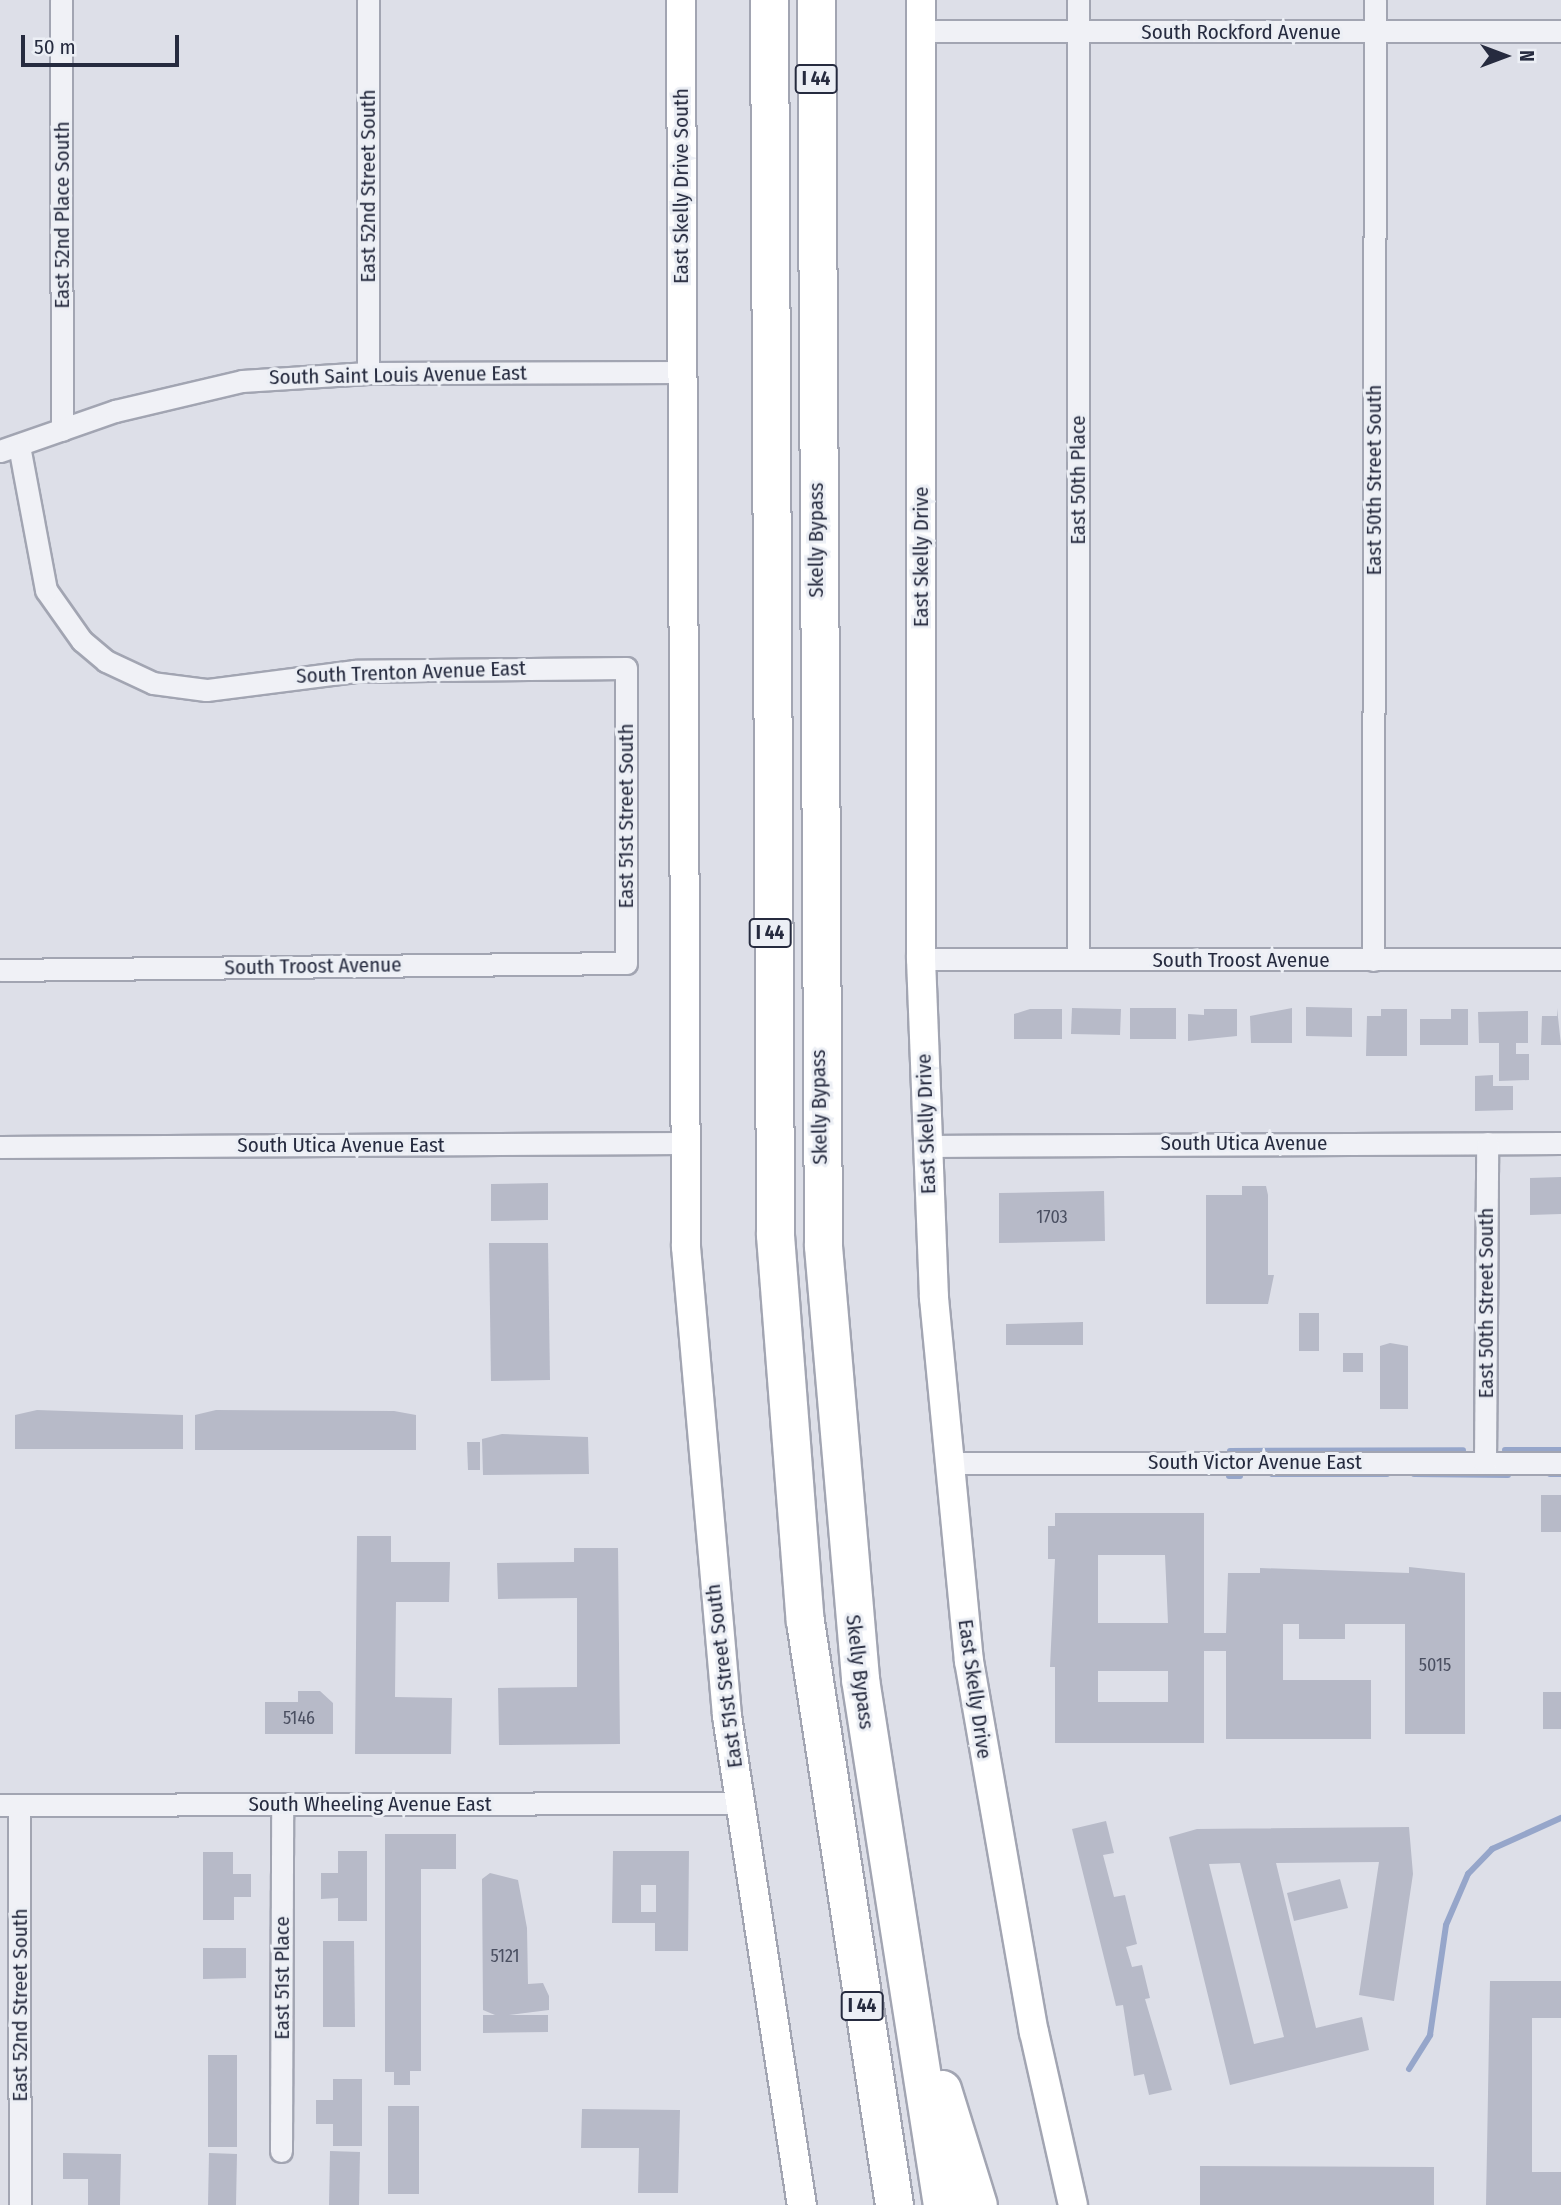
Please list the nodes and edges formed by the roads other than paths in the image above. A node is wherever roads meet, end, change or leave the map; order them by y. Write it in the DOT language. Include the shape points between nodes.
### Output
graph roads {
  1 [pos="61,0"];
  2 [pos="368,0"];
  3 [pos="681,0"];
  4 [pos="816,0"];
  5 [pos="839,0"];
  6 [pos="921,0"];
  7 [pos="1078,0"];
  8 [pos="1375,0"];
  9 [pos="769,2"];
  10 [pos="921,31"];
  11 [pos="1077,31"];
  12 [pos="1561,31"];
  13 [pos="1374,32"];
  14 [pos="816,158"];
  15 [pos="681,372"];
  16 [pos="368,373"];
  17 [pos="62,430"];
  18 [pos="10,449"];
  19 [pos="626,668"];
  20 [pos="921,958"];
  21 [pos="1078,959"];
  22 [pos="1561,959"];
  23 [pos="1373,960"];
  24 [pos="626,963"];
  25 [pos="0,970"];
  26 [pos="683,1143"];
  27 [pos="1487,1143"];
  28 [pos="1561,1143"];
  29 [pos="926,1146"];
  30 [pos="0,1147"];
  31 [pos="948,1463"];
  32 [pos="1485,1463"];
  33 [pos="1561,1463"];
  34 [pos="739,1803"];
  35 [pos="282,1804"];
  36 [pos="9,1805"];
  37 [pos="902,1958"];
  38 [pos="281,2151"];
  39 [pos="886,2156"];
  40 [pos="20,2205"];
  41 [pos="802,2205"];
  42 [pos="883,2205"];
  43 [pos="894,2205"];
  44 [pos="942,2205"];
  45 [pos="978,2205"];
  46 [pos="1073,2205"];
  1 -- 17 [label="street, East 52nd Place South"];
  2 -- 16 [label="street, East 52nd Street South"];
  3 -- 15 [label="main road, East Skelly Drive South"];
  4 -- 14 [label="highway, Skelly Bypass / I 44"];
  5 -- 14 [label="highway"];
  6 -- 10 [label="main road"];
  7 -- 11 [label="street, East 50th Place"];
  8 -- 13 [label="street, East 50th Street South"];
  9 -- 39 [label="highway, I 44" via="775,1235 805,1621"];
  10 -- 11 [label="street, South Rockford Avenue"];
  10 -- 20 [label="main road, East Skelly Drive"];
  11 -- 13 [label="street, South Rockford Avenue"];
  11 -- 21 [label="street, East 50th Place"];
  12 -- 13 [label="street, South Rockford Avenue"];
  13 -- 23 [label="street, East 50th Street South"];
  14 -- 37 [label="highway, Skelly Bypass / I 44" via="823,1246 849,1589"];
  15 -- 16 [label="street, South Saint Louis Avenue East"];
  15 -- 26 [label="main road"];
  16 -- 17 [label="street, South Saint Louis Avenue East" via="242,381"];
  17 -- 18 [label="street, South Saint Louis Avenue East"];
  18 -- 19 [label="street, South Trenton Avenue East" via="47,590 82,641 106,661 153,683 206,690 355,671"];
  19 -- 24 [label="street, East 51st Street South"];
  20 -- 21 [label="street, South Troost Avenue"];
  20 -- 29 [label="main road, East Skelly Drive"];
  21 -- 23 [label="street, South Troost Avenue"];
  22 -- 23 [label="street, South Troost Avenue"];
  24 -- 25 [label="street, South Troost Avenue"];
  26 -- 30 [label="street, South Utica Avenue East"];
  26 -- 34 [label="main road, East 51st Street South" via="698,1437"];
  27 -- 28 [label="street, South Utica Avenue"];
  27 -- 29 [label="street, South Utica Avenue"];
  27 -- 32 [label="street, East 50th Street South"];
  29 -- 31 [label="main road, East Skelly Drive"];
  31 -- 32 [label="street, South Victor Avenue East"];
  31 -- 46 [label="main road, East Skelly Drive" via="996,1830"];
  32 -- 33 [label="street, South Victor Avenue East"];
  34 -- 35 [label="street, South Wheeling Avenue East"];
  34 -- 41 [label="main road, East 51st Street South"];
  35 -- 36 [label="street, South Wheeling Avenue East"];
  35 -- 38 [label="street, East 51st Place"];
  36 -- 40 [label="street, East 52nd Street South"];
  37 -- 44 [label="highway, Skelly Bypass / I 44"];
  37 -- 45 [label="highway"];
  39 -- 42 [label="highway"];
  39 -- 43 [label="highway, I 44"];
}
